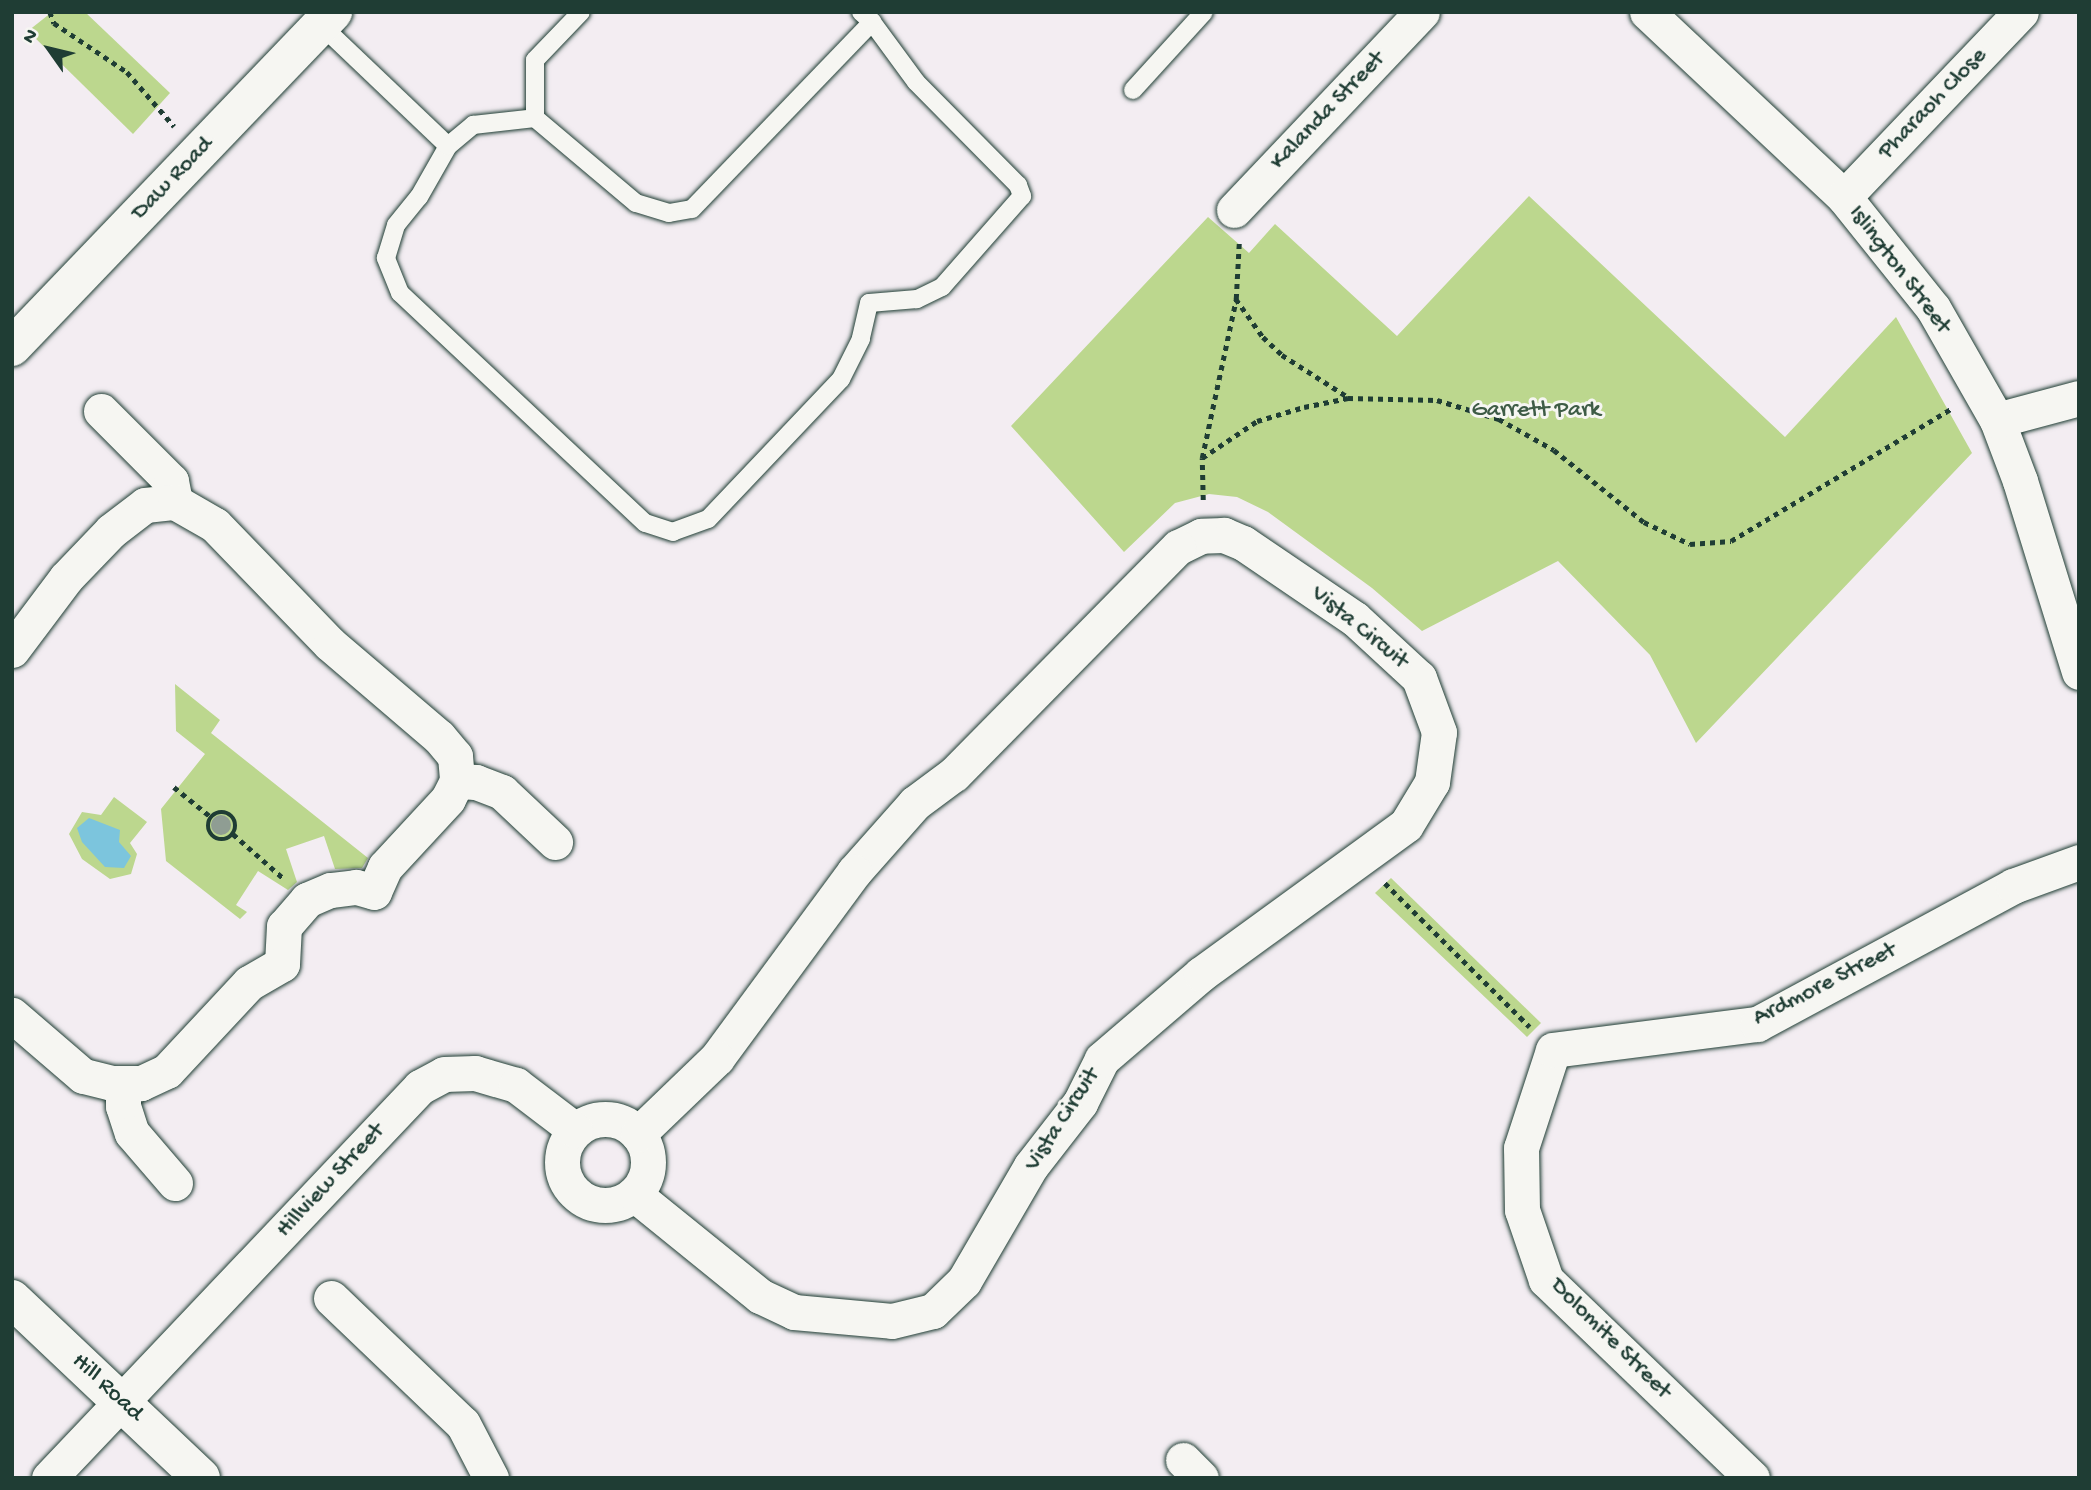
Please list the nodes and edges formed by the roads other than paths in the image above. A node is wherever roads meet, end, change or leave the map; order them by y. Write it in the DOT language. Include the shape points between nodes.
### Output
graph roads {
  1 [pos="581,12"];
  2 [pos="1204,12"];
  3 [pos="1422,12"];
  4 [pos="1647,12"];
  5 [pos="2021,12"];
  6 [pos="866,17"];
  7 [pos="327,19"];
  8 [pos="1133,90"];
  9 [pos="534,118"];
  10 [pos="448,146"];
  11 [pos="1844,197"];
  12 [pos="1234,210"];
  13 [pos="12,347"];
  14 [pos="2079,398"];
  15 [pos="1990,408"];
  16 [pos="101,411"];
  17 [pos="175,502"];
  18 [pos="12,650"];
  19 [pos="2079,672"];
  20 [pos="457,781"];
  21 [pos="555,842"];
  22 [pos="2079,862"];
  23 [pos="12,1015"];
  24 [pos="1553,1050"];
  25 [pos="123,1084"];
  26 [pos="575,1130"];
  27 [pos="638,1134"];
  28 [pos="175,1183"];
  29 [pos="634,1194"];
  30 [pos="331,1298"];
  31 [pos="12,1299"];
  32 [pos="122,1402"];
  33 [pos="49,1478"];
  34 [pos="201,1478"];
  35 [pos="491,1478"];
  36 [pos="1752,1478"];
  1 -- 9 [label="lane" via="536,60"];
  2 -- 8 [label="lane"];
  3 -- 12 [label="street, Kalanda Street"];
  4 -- 11 [label="street, Islington Street"];
  5 -- 11 [label="street, Pharaoh Close"];
  6 -- 9 [label="lane" via="692,209 669,213 636,203"];
  6 -- 10 [label="lane" via="916,82 1018,185 1022,196 942,287 917,299 869,303 861,339 841,379 708,519 673,532 645,523 400,293 386,258 396,225 419,197"];
  7 -- 10 [label="lane"];
  7 -- 13 [label="street, Daw Road"];
  9 -- 10 [label="lane" via="472,125"];
  11 -- 15 [label="street, Islington Street" via="1933,308"];
  14 -- 15 [label="street"];
  15 -- 19 [label="street, Islington Street" via="2020,481"];
  16 -- 17 [label="street" via="171,481"];
  17 -- 18 [label="street" via="145,505 111,531 66,578"];
  17 -- 20 [label="street" via="215,525 330,644 439,737 455,756"];
  20 -- 21 [label="street" via="476,782 502,792"];
  20 -- 25 [label="street" via="447,799 385,867 374,892 356,887 330,890 307,900 284,926 282,964 249,983 167,1071 141,1083"];
  22 -- 24 [label="street, Ardmore Street" via="2013,886 1757,1024"];
  23 -- 25 [label="street" via="83,1076"];
  24 -- 36 [label="street, Dolomite Street" via="1521,1148 1522,1210 1546,1280"];
  25 -- 28 [label="street" via="123,1105 132,1133"];
  26 -- 27 [label="street" via="608,1119 628,1125"];
  26 -- 29 [label="street" via="562,1166 571,1189 593,1204 608,1205"];
  26 -- 32 [label="street, Hillview Street" via="516,1085 475,1073 444,1074 420,1087"];
  27 -- 29 [label="street" via="645,1145 648,1171"];
  27 -- 29 [label="street, Vista Circuit" via="717,1058 854,872 915,803 954,774 1178,547 1201,536 1224,535 1243,542 1355,619 1419,678 1439,732 1432,782 1406,824 1201,974 1102,1059 1080,1103 1031,1166 964,1281 933,1311 892,1321 794,1312 760,1296"];
  30 -- 35 [label="street" via="463,1424"];
  31 -- 32 [label="street, Hill Road"];
  32 -- 33 [label="street, Hillview Street"];
  32 -- 34 [label="street, Hill Road"];
}
